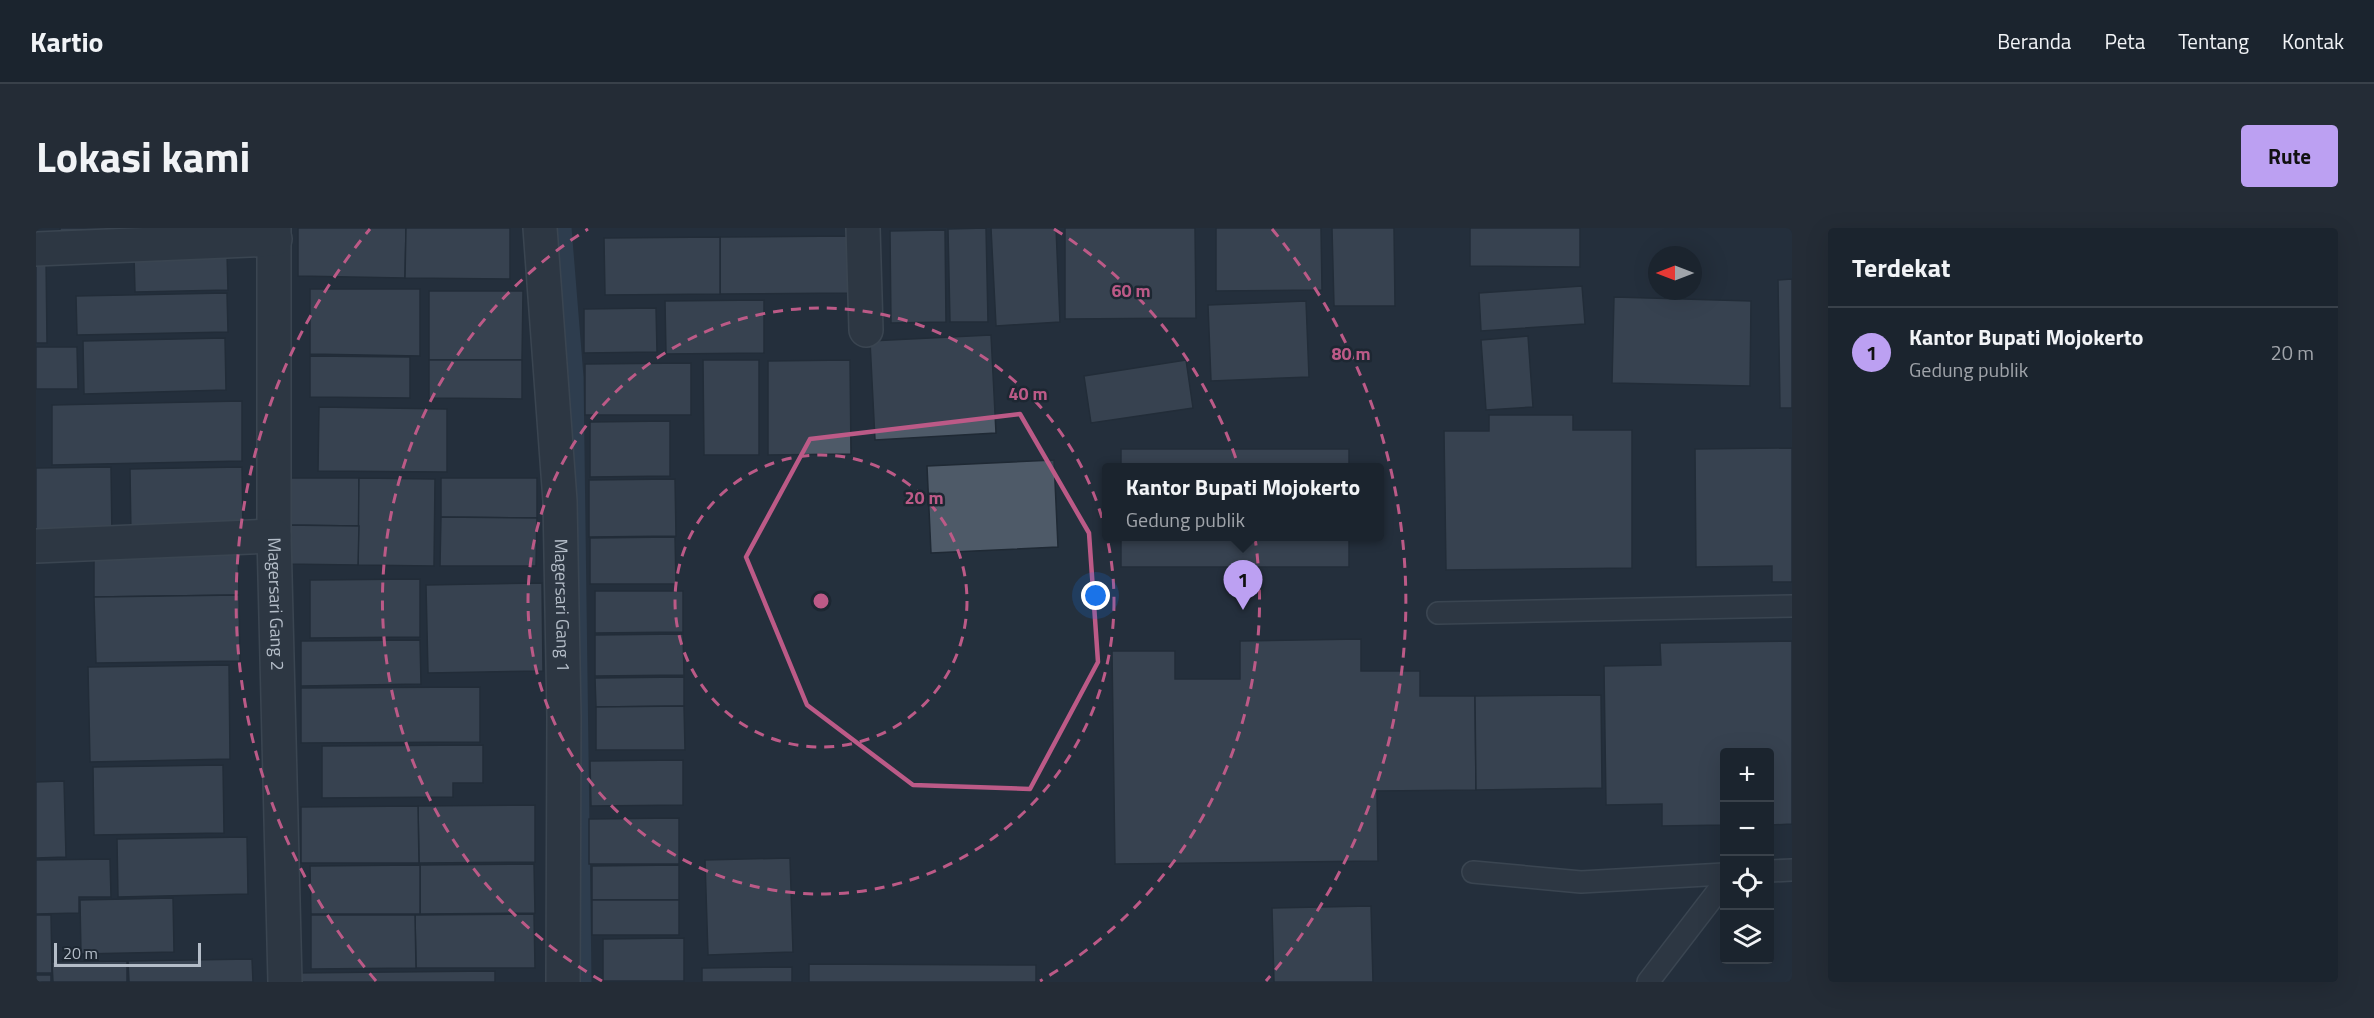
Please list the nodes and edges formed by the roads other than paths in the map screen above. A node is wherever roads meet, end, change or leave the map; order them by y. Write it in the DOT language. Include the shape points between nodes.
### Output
graph roads {
  1 [pos="540,228"];
  2 [pos="863,228"];
  3 [pos="274,234"];
  4 [pos="36,249"];
  5 [pos="866,330"];
  6 [pos="274,536"];
  7 [pos="36,546"];
  8 [pos="1792,606"];
  9 [pos="1438,613"];
  10 [pos="1792,870"];
  11 [pos="1473,872"];
  12 [pos="1774,872"];
  13 [pos="1720,874"];
  14 [pos="1720,889"];
  15 [pos="285,982"];
  16 [pos="563,982"];
  17 [pos="1648,982"];
  1 -- 16 [label="street, Magersari Gang 1" via="560,501"];
  2 -- 5 [label="street"];
  3 -- 4 [label="street"];
  3 -- 6 [label="street, Magersari Gang 2"];
  6 -- 7 [label="street"];
  6 -- 15 [label="street, Magersari Gang 2"];
  8 -- 9 [label="lane"];
  10 -- 12 [label="lane"];
  11 -- 13 [label="lane" via="1581,882"];
  14 -- 17 [label="lane"];
}
